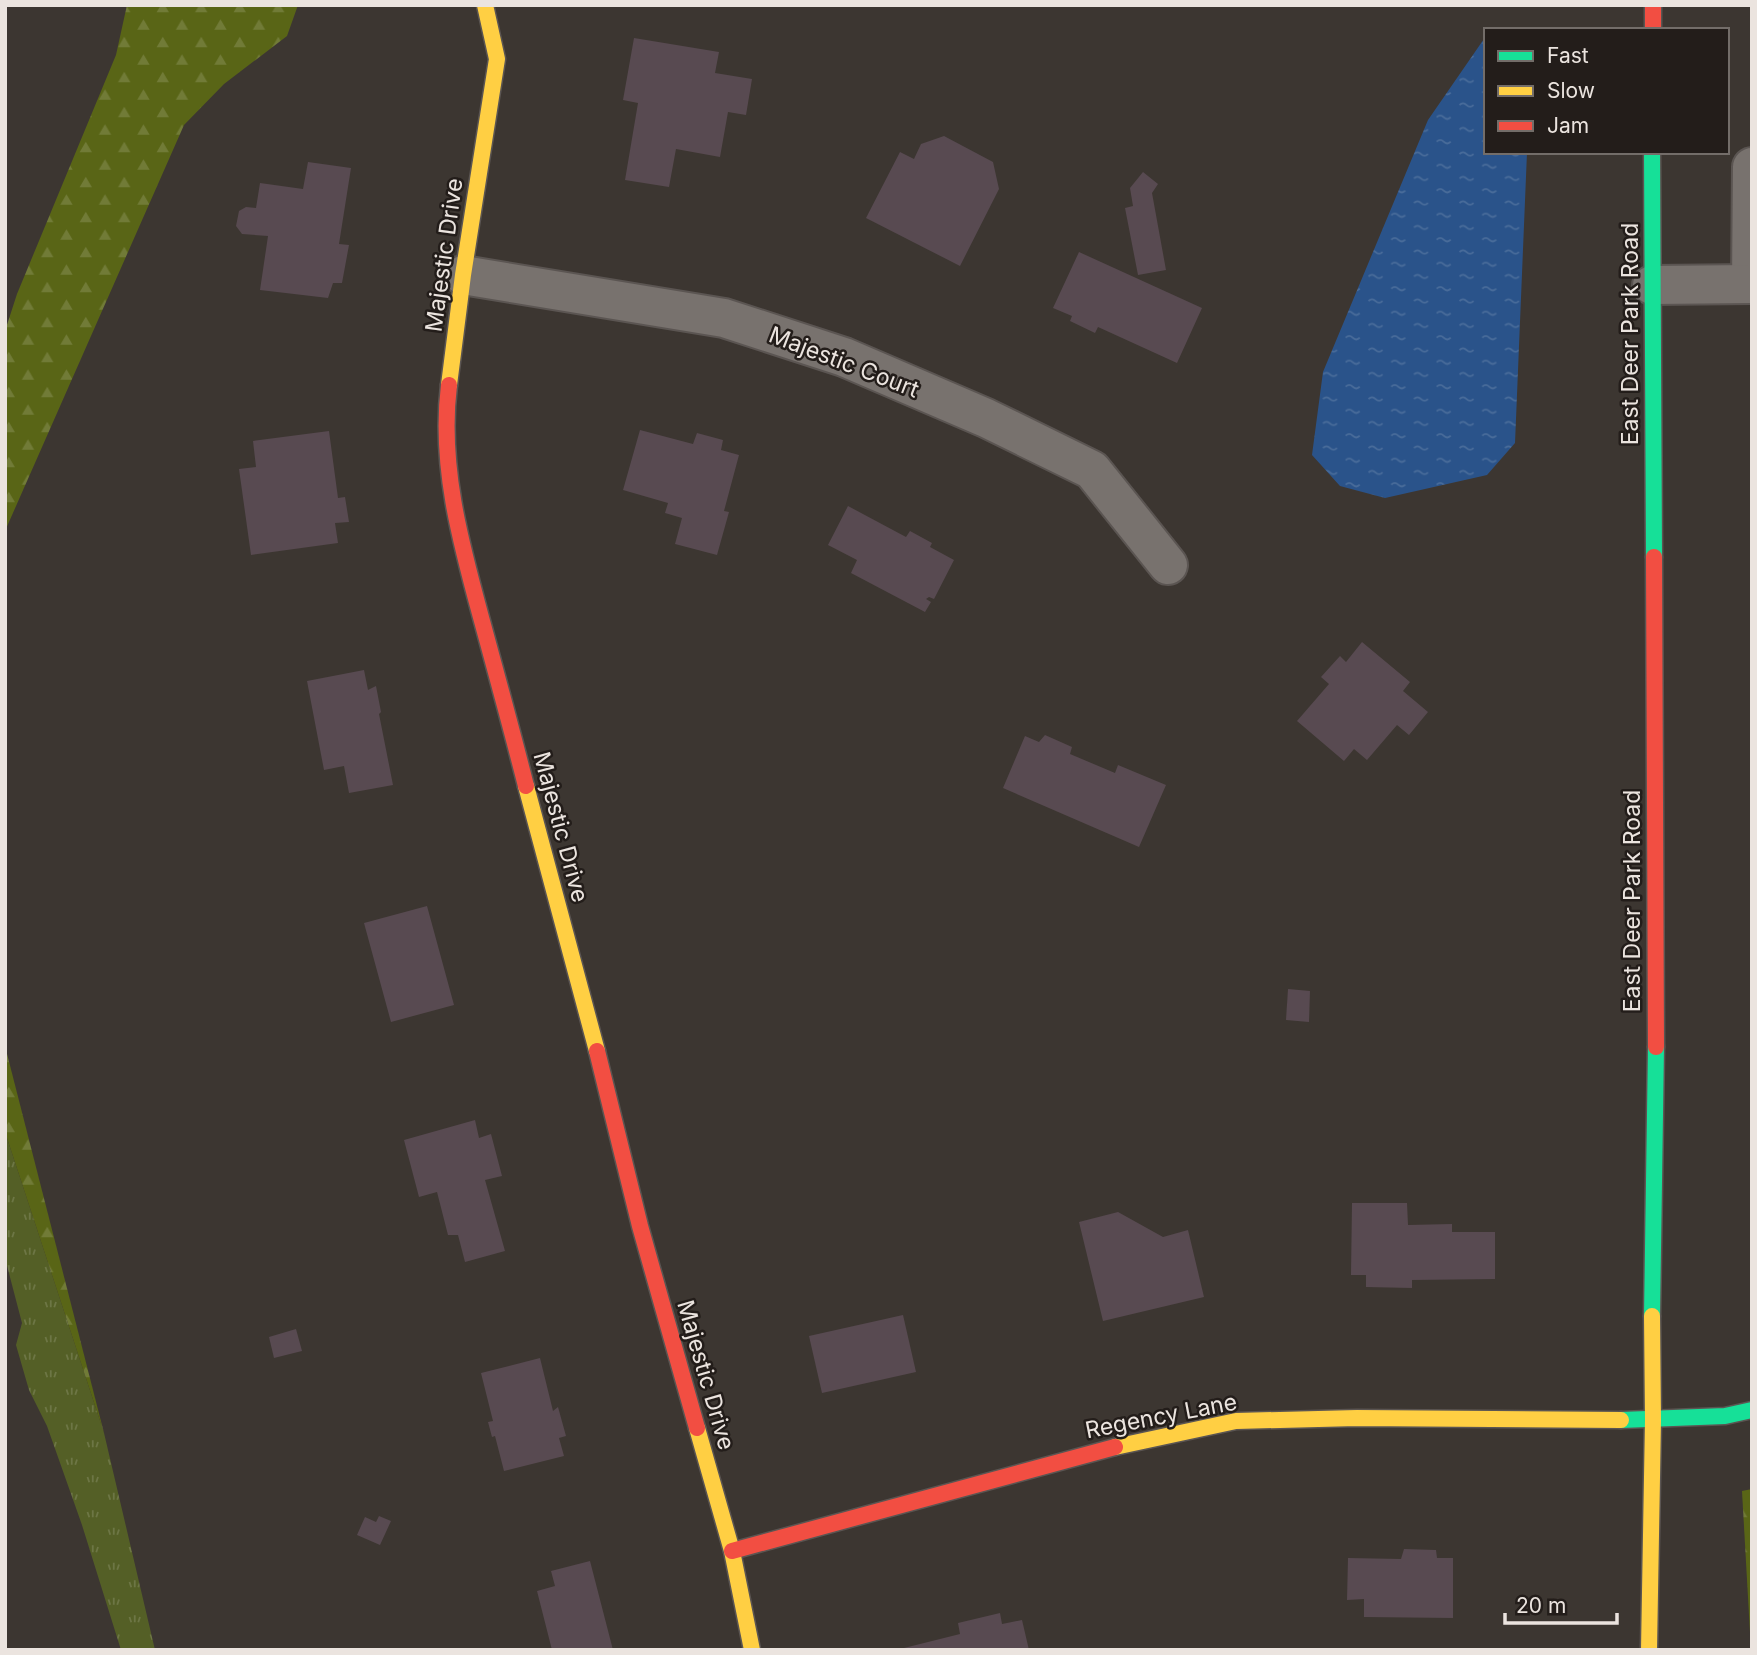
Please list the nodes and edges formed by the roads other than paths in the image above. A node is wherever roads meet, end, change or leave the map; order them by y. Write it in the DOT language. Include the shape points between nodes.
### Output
graph roads {
  1 [pos="485,5"];
  2 [pos="1653,5"];
  3 [pos="1653,28"];
  4 [pos="1652,154"];
  5 [pos="1752,167"];
  6 [pos="463,275"];
  7 [pos="1751,284"];
  8 [pos="1652,285"];
  9 [pos="1168,565"];
  10 [pos="1752,1410"];
  11 [pos="1653,1420"];
  12 [pos="733,1551"];
  13 [pos="752,1650"];
  14 [pos="1649,1650"];
  1 -- 6 [label="street, Majestic Drive" via="497,59"];
  2 -- 3 [label="street"];
  4 -- 8 [label="street, East Deer Park Road"];
  5 -- 7 [label="street"];
  6 -- 9 [label="street, Majestic Court" via="724,318 845,357 1093,470"];
  6 -- 12 [label="street, Majestic Drive" via="447,402 448,475 465,558 640,1226"];
  7 -- 8 [label="street"];
  8 -- 11 [label="street, East Deer Park Road"];
  10 -- 11 [label="street, Regency Lane"];
  11 -- 12 [label="street, Regency Lane" via="1236,1421 1098,1450"];
  11 -- 14 [label="street, East Deer Park Road"];
  12 -- 13 [label="street, Majestic Drive"];
}
